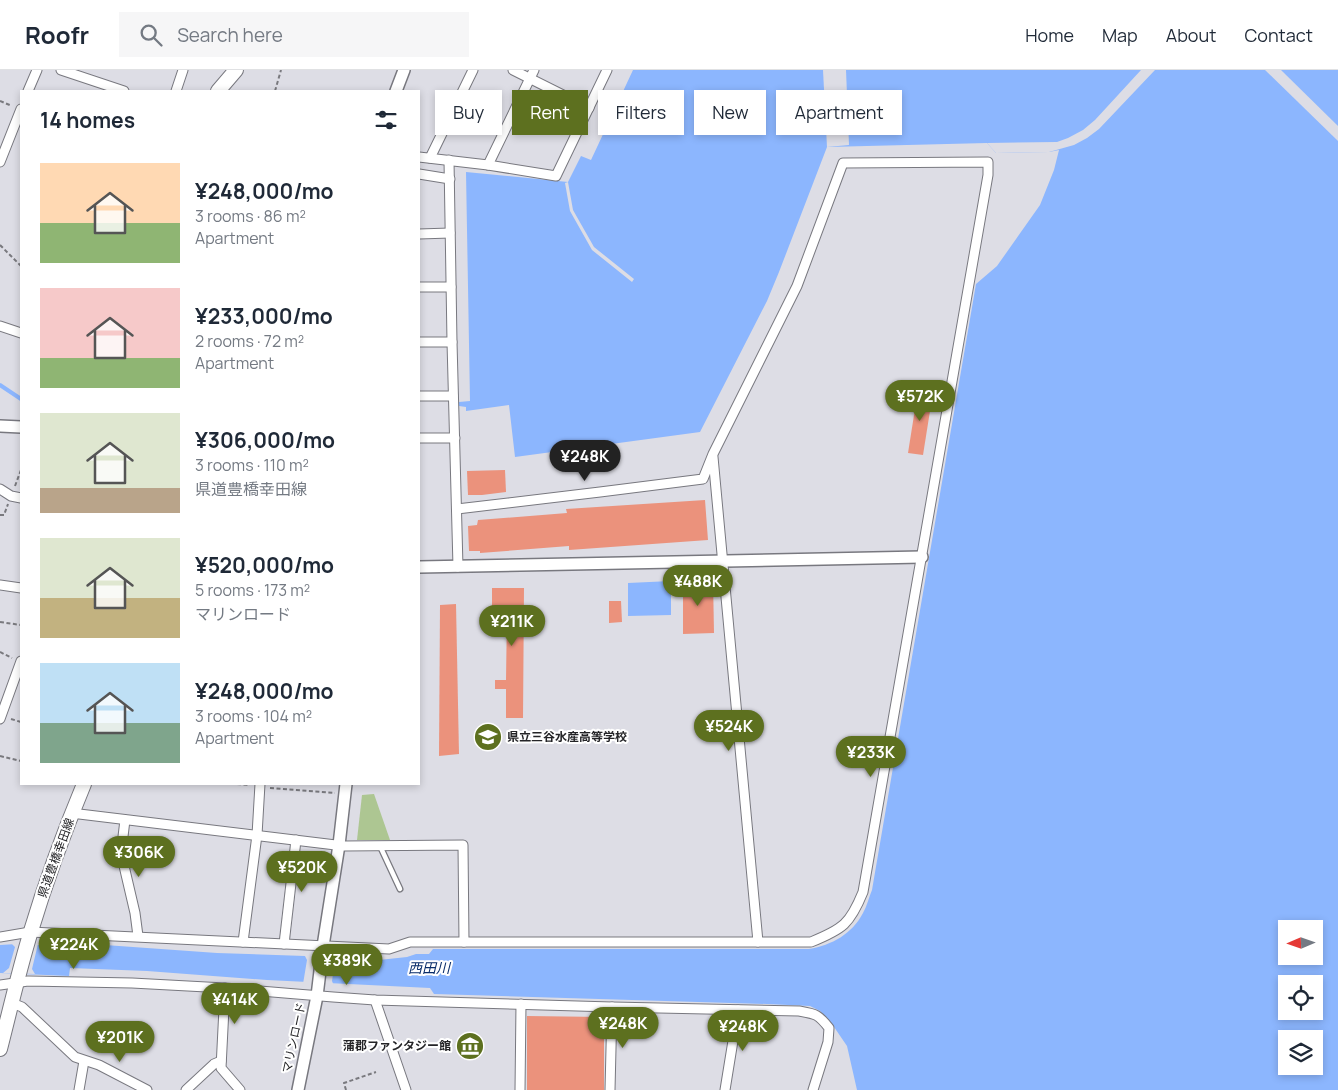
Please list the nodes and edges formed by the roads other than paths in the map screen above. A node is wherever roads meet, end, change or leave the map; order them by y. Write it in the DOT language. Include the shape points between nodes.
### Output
graph roads {
  1 [pos="37,70"];
  2 [pos="61,70"];
  3 [pos="183,70"];
  4 [pos="236,70"];
  5 [pos="404,70"];
  6 [pos="473,70"];
  7 [pos="513,70"];
  8 [pos="607,70"];
  9 [pos="532,74"];
  10 [pos="28,90"];
  11 [pos="121,90"];
  12 [pos="176,90"];
  13 [pos="219,90"];
  14 [pos="396,90"];
  15 [pos="589,108"];
  16 [pos="20,112"];
  17 [pos="420,156"];
  18 [pos="430,158"];
  19 [pos="449,160"];
  20 [pos="0,162"];
  21 [pos="488,165"];
  22 [pos="420,174"];
  23 [pos="450,179"];
  24 [pos="420,234"];
  25 [pos="450,234"];
  26 [pos="420,287"];
  27 [pos="451,287"];
  28 [pos="0,326"];
  29 [pos="20,333"];
  30 [pos="420,342"];
  31 [pos="452,342"];
  32 [pos="420,396"];
  33 [pos="453,396"];
  34 [pos="0,426"];
  35 [pos="20,427"];
  36 [pos="420,438"];
  37 [pos="455,438"];
  38 [pos="713,454"];
  39 [pos="0,488"];
  40 [pos="20,498"];
  41 [pos="457,510"];
  42 [pos="922,558"];
  43 [pos="723,561"];
  44 [pos="420,567"];
  45 [pos="458,567"];
  46 [pos="0,585"];
  47 [pos="20,588"];
  48 [pos="20,664"];
  49 [pos="0,719"];
  50 [pos="84,785"];
  51 [pos="260,785"];
  52 [pos="345,789"];
  53 [pos="72,813"];
  54 [pos="125,820"];
  55 [pos="257,835"];
  56 [pos="296,840"];
  57 [pos="339,845"];
  58 [pos="380,846"];
  59 [pos="400,889"];
  60 [pos="138,936"];
  61 [pos="0,937"];
  62 [pos="29,937"];
  63 [pos="243,942"];
  64 [pos="464,942"];
  65 [pos="758,942"];
  66 [pos="284,944"];
  67 [pos="323,949"];
  68 [pos="18,979"];
  69 [pos="0,985"];
  70 [pos="225,988"];
  71 [pos="317,993"];
  72 [pos="376,1000"];
  73 [pos="12,1003"];
  74 [pos="521,1004"];
  75 [pos="612,1007"];
  76 [pos="738,1010"];
  77 [pos="0,1050"];
  78 [pos="84,1061"];
  79 [pos="222,1061"];
  80 [pos="79,1090"];
  81 [pos="147,1090"];
  82 [pos="186,1090"];
  83 [pos="240,1090"];
  84 [pos="298,1090"];
  85 [pos="406,1090"];
  86 [pos="520,1090"];
  87 [pos="610,1090"];
  88 [pos="725,1090"];
  89 [pos="813,1090"];
  1 -- 10 [label="street"];
  2 -- 11 [label="street"];
  3 -- 12 [label="street"];
  4 -- 13 [label="main road"];
  5 -- 14 [label="street"];
  6 -- 18 [label="street"];
  7 -- 9 [label="street"];
  8 -- 15 [label="street"];
  9 -- 15 [label="street"];
  9 -- 21 [label="street"];
  15 -- 21 [label="street" via="556,176"];
  16 -- 20 [label="street"];
  17 -- 18 [label="street"];
  18 -- 19 [label="street"];
  19 -- 21 [label="street"];
  19 -- 23 [label="street"];
  22 -- 23 [label="street"];
  23 -- 25 [label="street"];
  24 -- 25 [label="street"];
  25 -- 27 [label="street"];
  26 -- 27 [label="street"];
  27 -- 31 [label="street"];
  28 -- 29 [label="street"];
  30 -- 31 [label="street"];
  31 -- 33 [label="street"];
  32 -- 33 [label="street"];
  33 -- 37 [label="street"];
  34 -- 35 [label="street"];
  36 -- 37 [label="street"];
  37 -- 41 [label="street"];
  38 -- 41 [label="street" via="702,478"];
  38 -- 42 [label="street" via="797,286 843,163 988,162"];
  38 -- 43 [label="street"];
  39 -- 40 [label="street"];
  41 -- 45 [label="street"];
  42 -- 43 [label="street"];
  42 -- 65 [label="street" via="863,892 854,912 831,934 811,942"];
  43 -- 45 [label="street"];
  43 -- 65 [label="street"];
  44 -- 45 [label="street"];
  46 -- 47 [label="street"];
  48 -- 49 [label="street"];
  50 -- 53 [label="main road, 県道豊橋幸田線"];
  51 -- 55 [label="street"];
  52 -- 57 [label="street"];
  53 -- 54 [label="street"];
  53 -- 62 [label="main road, 県道豊橋幸田線"];
  54 -- 55 [label="street"];
  54 -- 60 [label="street" via="121,853"];
  55 -- 56 [label="street"];
  55 -- 63 [label="street"];
  56 -- 57 [label="street"];
  56 -- 66 [label="street"];
  57 -- 58 [label="street"];
  57 -- 67 [label="street"];
  58 -- 59 [label="lane"];
  58 -- 64 [label="street" via="463,845"];
  60 -- 62 [label="street"];
  60 -- 63 [label="street"];
  61 -- 62 [label="street"];
  62 -- 68 [label="main road, 県道豊橋幸田線"];
  63 -- 66 [label="street"];
  64 -- 65 [label="street"];
  64 -- 67 [label="street" via="410,942 389,949"];
  66 -- 67 [label="street"];
  67 -- 71 [label="street, マリンロード"];
  68 -- 69 [label="street"];
  68 -- 70 [label="street"];
  68 -- 73 [label="main road, 県道豊橋幸田線"];
  70 -- 71 [label="street"];
  70 -- 79 [label="street"];
  71 -- 72 [label="street"];
  71 -- 84 [label="street, マリンロード"];
  72 -- 74 [label="street"];
  72 -- 85 [label="street"];
  73 -- 77 [label="main road, 県道豊橋幸田線"];
  73 -- 78 [label="street" via="22,1008 75,1057"];
  74 -- 75 [label="street"];
  74 -- 86 [label="street"];
  75 -- 76 [label="street"];
  75 -- 87 [label="street"];
  76 -- 88 [label="street"];
  76 -- 89 [label="street" via="799,1011 820,1017 829,1028 828,1042"];
  78 -- 80 [label="street"];
  78 -- 81 [label="street" via="99,1065"];
  79 -- 82 [label="street" via="214,1064"];
  79 -- 83 [label="street" via="221,1068"];
}
